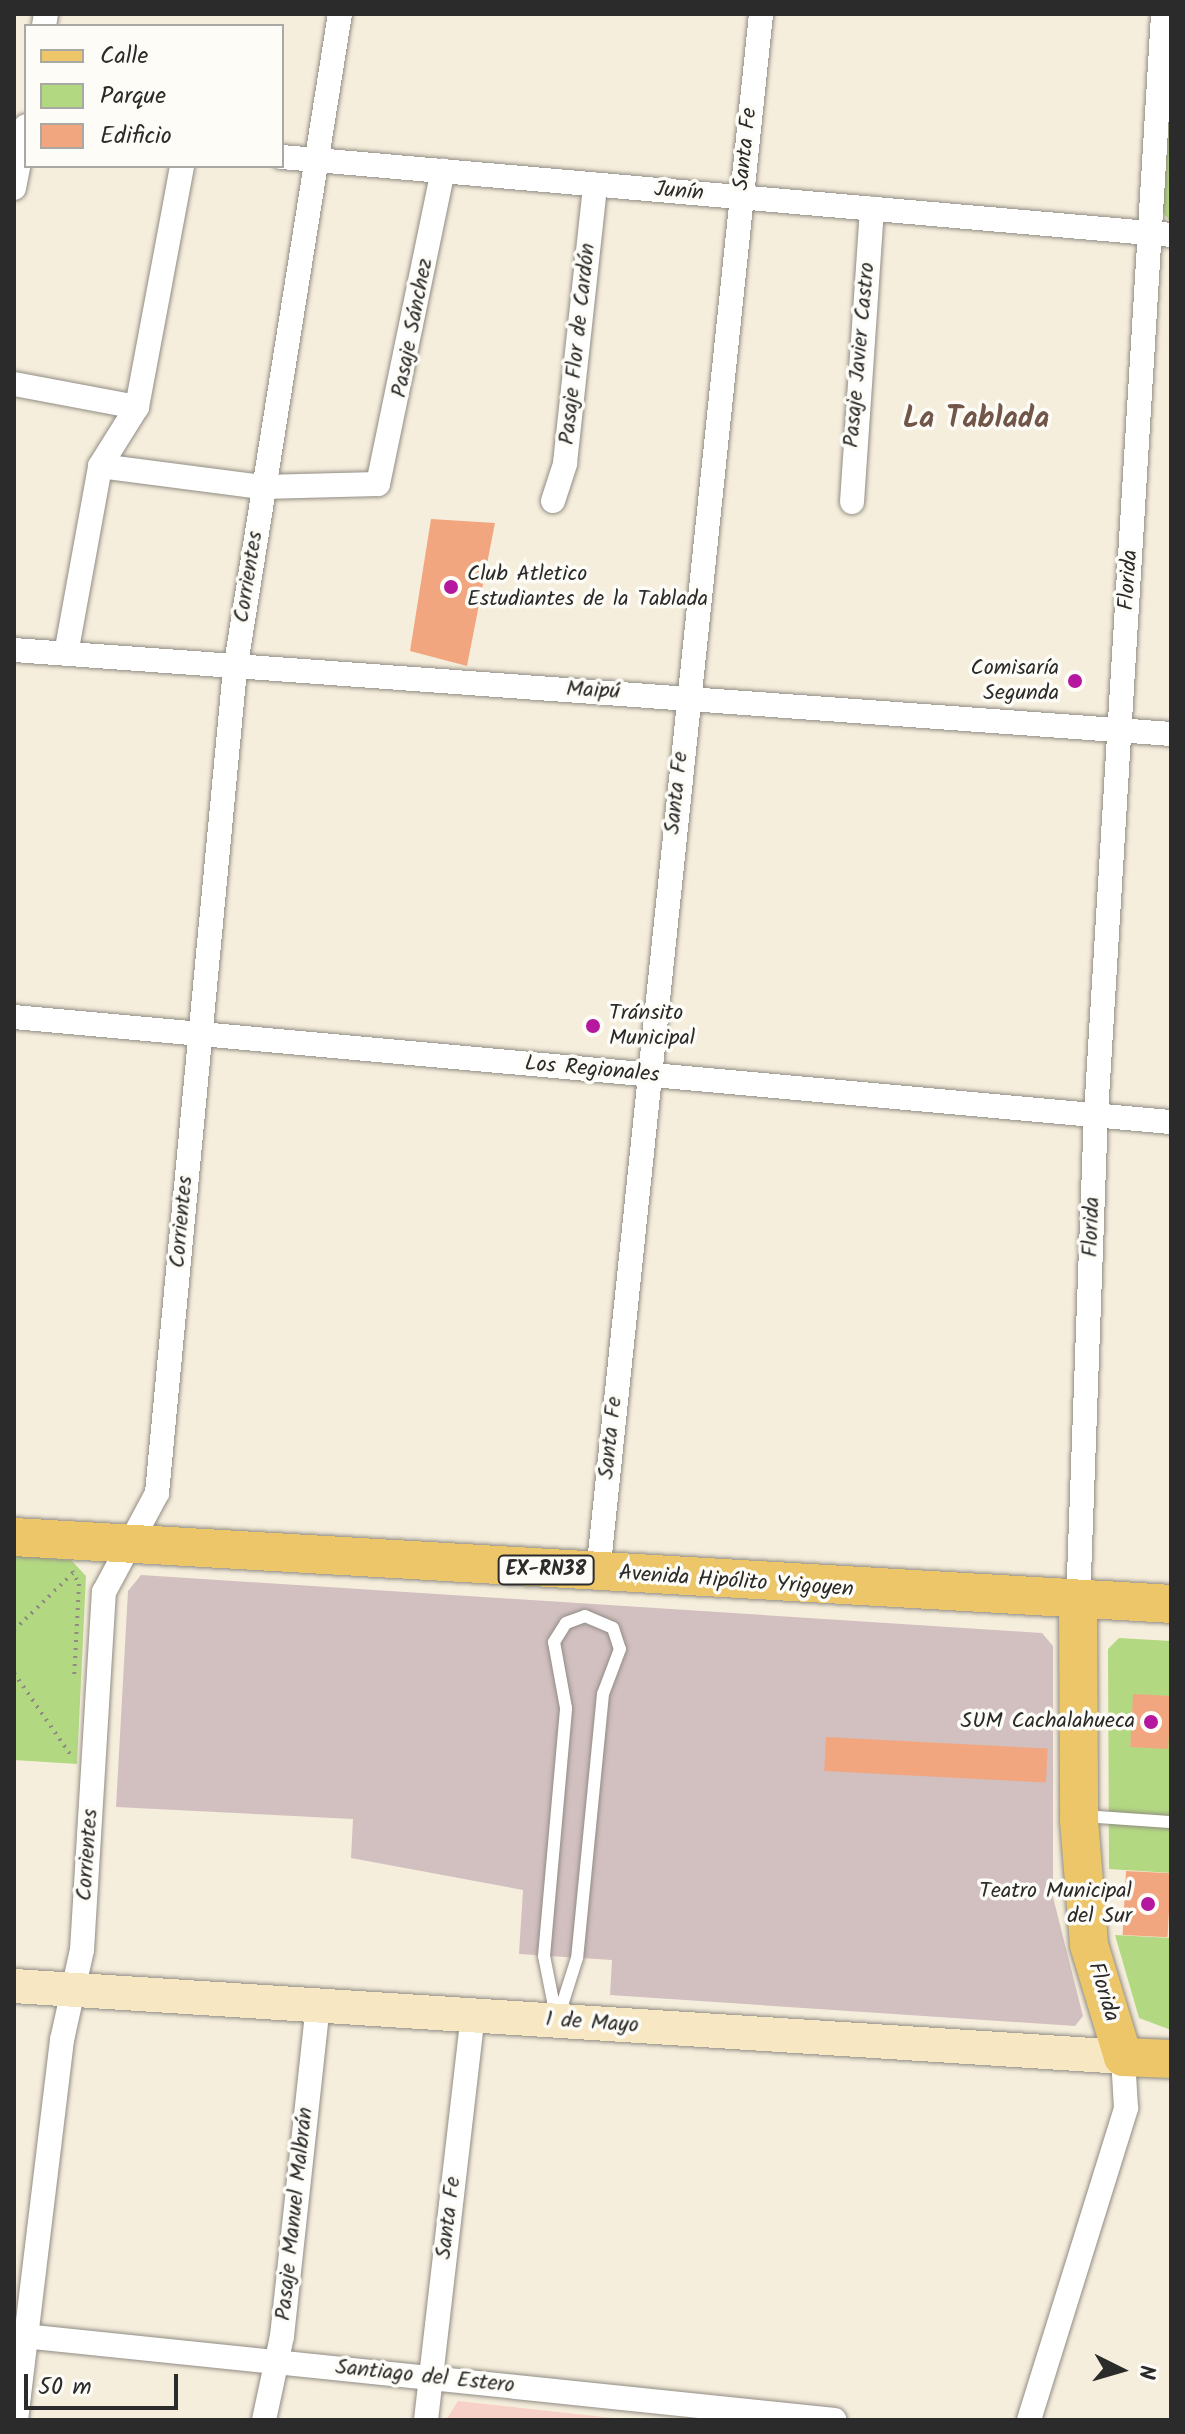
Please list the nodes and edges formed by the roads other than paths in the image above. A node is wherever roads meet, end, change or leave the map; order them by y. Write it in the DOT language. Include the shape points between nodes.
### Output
graph roads {
  1 [pos="340,14"];
  2 [pos="761,14"];
  3 [pos="1163,14"];
  4 [pos="24,139"];
  5 [pos="284,157"];
  6 [pos="314,159"];
  7 [pos="182,168"];
  8 [pos="443,171"];
  9 [pos="595,185"];
  10 [pos="14,188"];
  11 [pos="740,198"];
  12 [pos="872,209"];
  13 [pos="1160,234"];
  14 [pos="14,384"];
  15 [pos="137,407"];
  16 [pos="100,466"];
  17 [pos="262,487"];
  18 [pos="553,501"];
  19 [pos="852,502"];
  20 [pos="14,650"];
  21 [pos="66,654"];
  22 [pos="235,670"];
  23 [pos="687,697"];
  24 [pos="1119,731"];
  25 [pos="1171,734"];
  26 [pos="14,1017"];
  27 [pos="199,1038"];
  28 [pos="647,1074"];
  29 [pos="1096,1114"];
  30 [pos="1171,1122"];
  31 [pos="14,1537"];
  32 [pos="129,1544"];
  33 [pos="598,1573"];
  34 [pos="1078,1603"];
  35 [pos="1171,1604"];
  36 [pos="1079,1816"];
  37 [pos="1171,1822"];
  38 [pos="14,1986"];
  39 [pos="72,1989"];
  40 [pos="318,2006"];
  41 [pos="473,2015"];
  42 [pos="557,2021"];
  43 [pos="1123,2057"];
  44 [pos="1171,2059"];
  45 [pos="20,2336"];
  46 [pos="274,2363"];
  47 [pos="431,2377"];
  48 [pos="16,2420"];
  49 [pos="264,2420"];
  50 [pos="426,2420"];
  51 [pos="835,2420"];
  52 [pos="1029,2420"];
  1 -- 6 [label="street, Corrientes"];
  2 -- 11 [label="street, Santa Fe"];
  3 -- 13 [label="street, Florida"];
  4 -- 10 [label="street"];
  5 -- 6 [label="street, Junín"];
  6 -- 8 [label="street, Junín"];
  6 -- 17 [label="street, Corrientes"];
  7 -- 15 [label="street"];
  8 -- 9 [label="street, Junín"];
  8 -- 17 [label="street, Pasaje Sánchez" via="378,484"];
  9 -- 11 [label="street, Junín"];
  9 -- 18 [label="street, Pasaje Flor de Cardón" via="565,463"];
  11 -- 12 [label="street, Junín"];
  11 -- 23 [label="street, Santa Fe"];
  12 -- 13 [label="street, Junín"];
  12 -- 19 [label="street, Pasaje Javier Castro"];
  13 -- 24 [label="street, Florida"];
  14 -- 15 [label="street"];
  15 -- 16 [label="street"];
  16 -- 17 [label="street"];
  16 -- 21 [label="street"];
  17 -- 22 [label="street, Corrientes"];
  20 -- 21 [label="street, Maipú"];
  21 -- 22 [label="street, Maipú"];
  22 -- 23 [label="street, Maipú"];
  22 -- 27 [label="street, Corrientes"];
  23 -- 24 [label="street, Maipú"];
  23 -- 28 [label="street, Santa Fe"];
  24 -- 25 [label="street, Maipú"];
  24 -- 29 [label="street, Florida"];
  26 -- 27 [label="street, Los Regionales"];
  27 -- 28 [label="street, Los Regionales"];
  27 -- 32 [label="street, Corrientes" via="157,1493"];
  28 -- 29 [label="street, Los Regionales"];
  28 -- 33 [label="street, Santa Fe"];
  29 -- 30 [label="street, Los Regionales"];
  29 -- 34 [label="street, Florida"];
  31 -- 32 [label="main road, Avenida Hipólito Yrigoyen / EX-RN38"];
  32 -- 33 [label="main road, Avenida Hipólito Yrigoyen / EX-RN38"];
  32 -- 39 [label="street, Corrientes" via="104,1592 82,1950"];
  33 -- 34 [label="main road, Avenida Hipólito Yrigoyen / EX-RN38"];
  34 -- 35 [label="main road, Avenida Hipólito Yrigoyen / EX-RN38"];
  34 -- 36 [label="main road, Florida"];
  36 -- 37 [label="lane"];
  36 -- 43 [label="main road, Florida" via="1089,1945"];
  38 -- 39 [label="street, 1 de Mayo"];
  39 -- 40 [label="street, 1 de Mayo"];
  39 -- 45 [label="street, Corrientes"];
  40 -- 41 [label="street, 1 de Mayo"];
  40 -- 46 [label="street, Pasaje Manuel Malbrán"];
  41 -- 42 [label="street, 1 de Mayo"];
  41 -- 47 [label="street, Santa Fe"];
  42 -- 42 [label="lane" via="577,1958 603,1694 620,1649 613,1628 585,1616 566,1623 554,1642 566,1708 544,1956"];
  42 -- 43 [label="street, 1 de Mayo"];
  43 -- 44 [label="main road, 1 de Mayo"];
  43 -- 52 [label="street, Florida" via="1126,2108"];
  45 -- 46 [label="street, Santiago del Estero"];
  45 -- 48 [label="street, Corrientes"];
  46 -- 47 [label="street, Santiago del Estero"];
  46 -- 49 [label="street, Pasaje Manuel Malbrán"];
  47 -- 50 [label="street, Santa Fe"];
  47 -- 51 [label="street, Santiago del Estero"];
}
